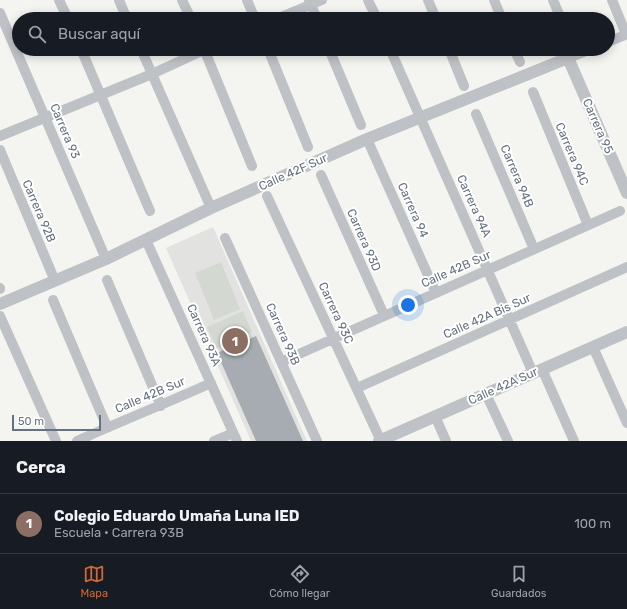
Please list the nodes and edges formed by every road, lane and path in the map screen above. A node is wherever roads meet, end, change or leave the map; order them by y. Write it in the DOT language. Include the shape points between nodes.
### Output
graph roads {
  1 [pos="59,0"];
  2 [pos="119,0"];
  3 [pos="182,0"];
  4 [pos="247,0"];
  5 [pos="322,0"];
  6 [pos="368,0"];
  7 [pos="428,0"];
  8 [pos="494,0"];
  9 [pos="553,0"];
  10 [pos="612,0"];
  11 [pos="310,2"];
  12 [pos="65,12"];
  13 [pos="124,12"];
  14 [pos="187,12"];
  15 [pos="252,12"];
  16 [pos="290,12"];
  17 [pos="314,12"];
  18 [pos="374,12"];
  19 [pos="433,12"];
  20 [pos="499,12"];
  21 [pos="558,12"];
  22 [pos="0,13"];
  23 [pos="627,34"];
  24 [pos="615,39"];
  25 [pos="12,41"];
  26 [pos="19,56"];
  27 [pos="84,56"];
  28 [pos="143,56"];
  29 [pos="190,56"];
  30 [pos="208,56"];
  31 [pos="271,56"];
  32 [pos="332,56"];
  33 [pos="393,56"];
  34 [pos="452,56"];
  35 [pos="517,56"];
  36 [pos="568,56"];
  37 [pos="574,56"];
  38 [pos="520,62"];
  39 [pos="152,74"];
  40 [pos="464,86"];
  41 [pos="533,92"];
  42 [pos="100,95"];
  43 [pos="476,114"];
  44 [pos="45,117"];
  45 [pos="421,117"];
  46 [pos="361,125"];
  47 [pos="0,136"];
  48 [pos="367,139"];
  49 [pos="308,147"];
  50 [pos="0,150"];
  51 [pos="252,166"];
  52 [pos="320,175"];
  53 [pos="627,193"];
  54 [pos="267,196"];
  55 [pos="211,208"];
  56 [pos="150,211"];
  57 [pos="620,211"];
  58 [pos="588,225"];
  59 [pos="225,238"];
  60 [pos="146,240"];
  61 [pos="534,249"];
  62 [pos="106,259"];
  63 [pos="627,267"];
  64 [pos="488,270"];
  65 [pos="106,280"];
  66 [pos="54,281"];
  67 [pos="436,293"];
  68 [pos="53,300"];
  69 [pos="0,304"];
  70 [pos="0,316"];
  71 [pos="384,316"];
  72 [pos="510,320"];
  73 [pos="627,332"];
  74 [pos="334,338"];
  75 [pos="593,347"];
  76 [pos="281,362"];
  77 [pos="538,371"];
  78 [pos="211,383"];
  79 [pos="357,388"];
  80 [pos="486,394"];
  81 [pos="161,406"];
  82 [pos="435,416"];
  83 [pos="627,423"];
  84 [pos="107,427"];
  85 [pos="235,437"];
  86 [pos="56,441"];
  87 [pos="76,441"];
  88 [pos="214,441"];
  89 [pos="317,441"];
  90 [pos="380,441"];
  91 [pos="446,441"];
  92 [pos="508,441"];
  93 [pos="574,441"];
  1 -- 12 [label="street"];
  2 -- 13 [label="street"];
  3 -- 14 [label="street"];
  4 -- 15 [label="street"];
  5 -- 11 [label="street"];
  6 -- 18 [label="street"];
  7 -- 19 [label="street"];
  8 -- 20 [label="street"];
  9 -- 21 [label="street"];
  10 -- 23 [label="street"];
  11 -- 16 [label="street"];
  11 -- 17 [label="street"];
  22 -- 25 [label="street, Carrera 93"];
  23 -- 24 [label="street"];
  26 -- 44 [label="street, Carrera 93"];
  27 -- 42 [label="street"];
  28 -- 39 [label="street"];
  29 -- 39 [label="street"];
  30 -- 51 [label="street"];
  31 -- 49 [label="street"];
  32 -- 46 [label="street"];
  33 -- 45 [label="street, Carrera 94A"];
  34 -- 40 [label="street"];
  35 -- 38 [label="street"];
  36 -- 45 [label="street, Calle 42F Sur"];
  37 -- 53 [label="street, Carrera 95"];
  39 -- 42 [label="street"];
  39 -- 55 [label="street"];
  41 -- 58 [label="street, Carrera 94C"];
  42 -- 44 [label="street"];
  42 -- 56 [label="street"];
  43 -- 61 [label="street, Carrera 94B"];
  44 -- 47 [label="street"];
  44 -- 62 [label="street, Carrera 93"];
  45 -- 48 [label="street, Calle 42F Sur"];
  45 -- 64 [label="street, Carrera 94A"];
  48 -- 55 [label="street, Calle 42F Sur"];
  48 -- 67 [label="street, Carrera 94"];
  50 -- 66 [label="street, Carrera 92B"];
  52 -- 71 [label="street, Carrera 93D"];
  54 -- 74 [label="street, Carrera 93C"];
  55 -- 60 [label="street, Calle 42F Sur"];
  57 -- 58 [label="street, Calle 42B Sur"];
  58 -- 61 [label="street, Calle 42B Sur"];
  59 -- 76 [label="street, Carrera 93B"];
  60 -- 62 [label="street, Calle 42F Sur"];
  60 -- 78 [label="street, Carrera 93A"];
  61 -- 64 [label="street, Calle 42B Sur"];
  62 -- 66 [label="street, Calle 42F Sur"];
  63 -- 72 [label="street, Calle 42A Bis Sur"];
  64 -- 67 [label="street, Calle 42B Sur"];
  64 -- 72 [label="street, Carrera 94A"];
  65 -- 81 [label="street"];
  66 -- 69 [label="street, Calle 42F Sur"];
  67 -- 71 [label="street, Calle 42B Sur"];
  68 -- 84 [label="street"];
  70 -- 86 [label="street"];
  71 -- 74 [label="street, Calle 42B Sur"];
  72 -- 77 [label="street, Carrera 94A"];
  72 -- 79 [label="street, Calle 42A Bis Sur"];
  73 -- 75 [label="street, Calle 42A Sur"];
  74 -- 76 [label="street, Calle 42B Sur"];
  74 -- 79 [label="street, Carrera 93C"];
  75 -- 77 [label="street, Calle 42A Sur"];
  75 -- 83 [label="street"];
  76 -- 89 [label="street, Carrera 93B"];
  77 -- 80 [label="street, Calle 42A Sur"];
  77 -- 93 [label="street, Carrera 94A"];
  78 -- 81 [label="street, Calle 42B Sur"];
  78 -- 85 [label="street, Carrera 93A"];
  79 -- 90 [label="street, Carrera 93C"];
  80 -- 82 [label="street, Calle 42A Sur"];
  80 -- 92 [label="street"];
  81 -- 84 [label="street, Calle 42B Sur"];
  82 -- 90 [label="street, Calle 42A Sur"];
  82 -- 91 [label="street"];
  84 -- 87 [label="street, Calle 42B Sur"];
  85 -- 88 [label="street"];
}
